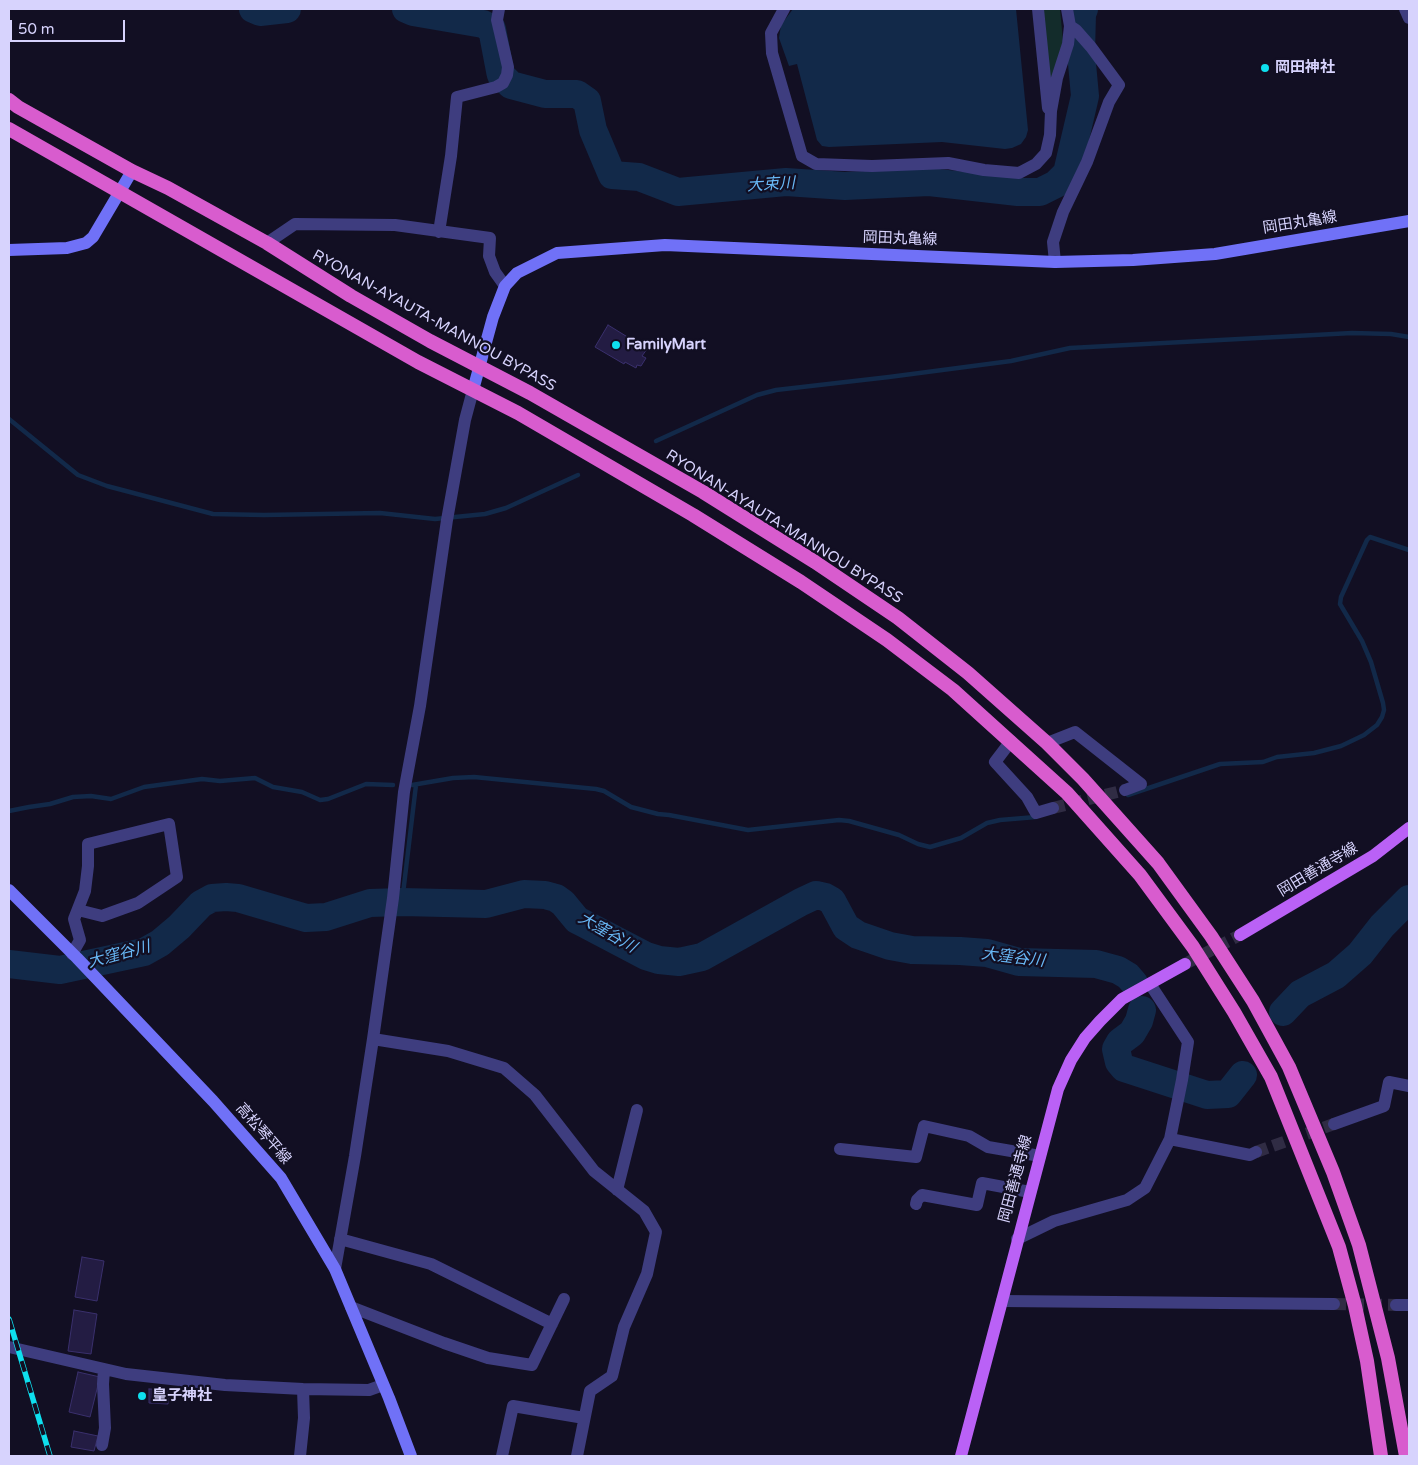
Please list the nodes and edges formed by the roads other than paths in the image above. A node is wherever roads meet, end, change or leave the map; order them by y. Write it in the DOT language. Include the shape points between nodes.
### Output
graph roads {
  1 [pos="499,9"];
  2 [pos="784,9"];
  3 [pos="1038,9"];
  4 [pos="1067,9"];
  5 [pos="1405,9"];
  6 [pos="1409,18"];
  7 [pos="1073,28"];
  8 [pos="9,100"];
  9 [pos="1051,111"];
  10 [pos="9,129"];
  11 [pos="132,171"];
  12 [pos="120,193"];
  13 [pos="1409,221"];
  14 [pos="439,232"];
  15 [pos="267,243"];
  16 [pos="9,250"];
  17 [pos="1055,262"];
  18 [pos="505,286"];
  19 [pos="479,367"];
  20 [pos="473,390"];
  21 [pos="1011,741"];
  22 [pos="1047,743"];
  23 [pos="1125,790"];
  24 [pos="1052,808"];
  25 [pos="1409,828"];
  26 [pos="9,890"];
  27 [pos="78,910"];
  28 [pos="1240,935"];
  29 [pos="74,956"];
  30 [pos="1184,964"];
  31 [pos="1150,984"];
  32 [pos="373,1039"];
  33 [pos="1409,1086"];
  34 [pos="637,1110"];
  35 [pos="1334,1124"];
  36 [pos="1170,1139"];
  37 [pos="840,1149"];
  38 [pos="1256,1152"];
  39 [pos="1040,1156"];
  40 [pos="617,1190"];
  41 [pos="1030,1192"];
  42 [pos="916,1204"];
  43 [pos="340,1239"];
  44 [pos="1017,1239"];
  45 [pos="335,1269"];
  46 [pos="564,1300"];
  47 [pos="1002,1301"];
  48 [pos="1334,1304"];
  49 [pos="1396,1305"];
  50 [pos="1409,1305"];
  51 [pos="351,1307"];
  52 [pos="552,1324"];
  53 [pos="9,1347"];
  54 [pos="104,1369"];
  55 [pos="383,1385"];
  56 [pos="303,1389"];
  57 [pos="584,1418"];
  58 [pos="102,1445"];
  59 [pos="300,1456"];
  60 [pos="411,1456"];
  61 [pos="502,1456"];
  62 [pos="577,1456"];
  63 [pos="961,1456"];
  64 [pos="1381,1456"];
  65 [pos="1406,1456"];
  1 -- 14 [label="street" via="497,20 508,67 505,79 496,87 457,97"];
  2 -- 9 [label="street" via="771,33 772,53 802,156 816,164 948,164 1019,173 1036,164 1046,153"];
  3 -- 9 [label="street" via="1047,108"];
  4 -- 7 [label="street"];
  5 -- 6 [label="street"];
  7 -- 9 [label="street" via="1057,78"];
  7 -- 17 [label="street" via="1119,85 1063,212 1054,242"];
  8 -- 11 [label="highway, RYONAN-AYAUTA-MANNOU BYPASS"];
  10 -- 12 [label="highway"];
  11 -- 12 [label="main road"];
  11 -- 15 [label="highway, RYONAN-AYAUTA-MANNOU BYPASS"];
  12 -- 16 [label="main road" via="86,243 67,248"];
  12 -- 20 [label="highway"];
  13 -- 17 [label="main road, 岡田丸亀線" via="1215,254"];
  14 -- 15 [label="street" via="395,225 294,224"];
  14 -- 18 [label="street" via="490,238 489,256"];
  15 -- 19 [label="highway, RYONAN-AYAUTA-MANNOU BYPASS" via="351,296"];
  17 -- 18 [label="main road, 岡田丸亀線" via="665,245 557,254 517,273"];
  18 -- 19 [label="main road, 岡田丸亀線"];
  19 -- 20 [label="main road, 岡田丸亀線"];
  19 -- 22 [label="highway, RYONAN-AYAUTA-MANNOU BYPASS" via="703,492 815,562 898,618 968,673"];
  20 -- 21 [label="highway" via="801,582 887,640 953,690"];
  20 -- 32 [label="street" via="447,517 420,706 404,792"];
  21 -- 24 [label="street" via="995,762 1027,797 1036,813"];
  21 -- 64 [label="highway" via="1067,793 1140,875 1194,947 1271,1077 1339,1247 1367,1361"];
  22 -- 23 [label="street" via="1076,732 1141,784"];
  22 -- 65 [label="highway, RYONAN-AYAUTA-MANNOU BYPASS" via="1158,863 1253,1001 1289,1067 1333,1172 1359,1245 1388,1358"];
  25 -- 28 [label="main road, 岡田善通寺線" via="1373,856"];
  26 -- 29 [label="main road, 高松琴平線"];
  27 -- 27 [label="street" via="85,891 88,844 169,824 177,878 138,903 102,916"];
  27 -- 29 [label="street" via="74,918 80,940"];
  29 -- 45 [label="main road, 高松琴平線" via="281,1178"];
  30 -- 31 [label="main road, 岡田善通寺線"];
  31 -- 36 [label="street" via="1188,1042"];
  31 -- 39 [label="main road, 岡田善通寺線" via="1122,999 1085,1038 1058,1089"];
  32 -- 40 [label="street" via="448,1052 504,1068 535,1095 594,1172"];
  32 -- 43 [label="street"];
  33 -- 35 [label="street" via="1389,1082 1384,1106"];
  34 -- 40 [label="street"];
  36 -- 38 [label="street" via="1250,1155"];
  36 -- 44 [label="street" via="1145,1188 1127,1200 1054,1221"];
  37 -- 39 [label="street" via="916,1157 924,1126 969,1136 988,1147"];
  39 -- 41 [label="main road, 岡田善通寺線"];
  40 -- 57 [label="street" via="644,1211 656,1232 647,1274 624,1327 612,1376 590,1391"];
  41 -- 42 [label="street" via="982,1183 977,1205 922,1195"];
  41 -- 44 [label="main road, 岡田善通寺線"];
  43 -- 45 [label="street"];
  43 -- 52 [label="street" via="431,1264"];
  44 -- 47 [label="main road, 岡田善通寺線"];
  45 -- 51 [label="main road, 高松琴平線"];
  46 -- 52 [label="street"];
  47 -- 48 [label="street"];
  47 -- 63 [label="main road, 岡田善通寺線"];
  49 -- 50 [label="street"];
  51 -- 52 [label="street" via="444,1344 488,1358 532,1365"];
  51 -- 55 [label="main road, 高松琴平線"];
  53 -- 54 [label="street"];
  54 -- 56 [label="street" via="205,1382"];
  54 -- 58 [label="street" via="105,1428"];
  55 -- 56 [label="street" via="369,1390"];
  55 -- 60 [label="main road, 高松琴平線"];
  56 -- 59 [label="street"];
  57 -- 61 [label="street" via="513,1406"];
  57 -- 62 [label="street"];
}
